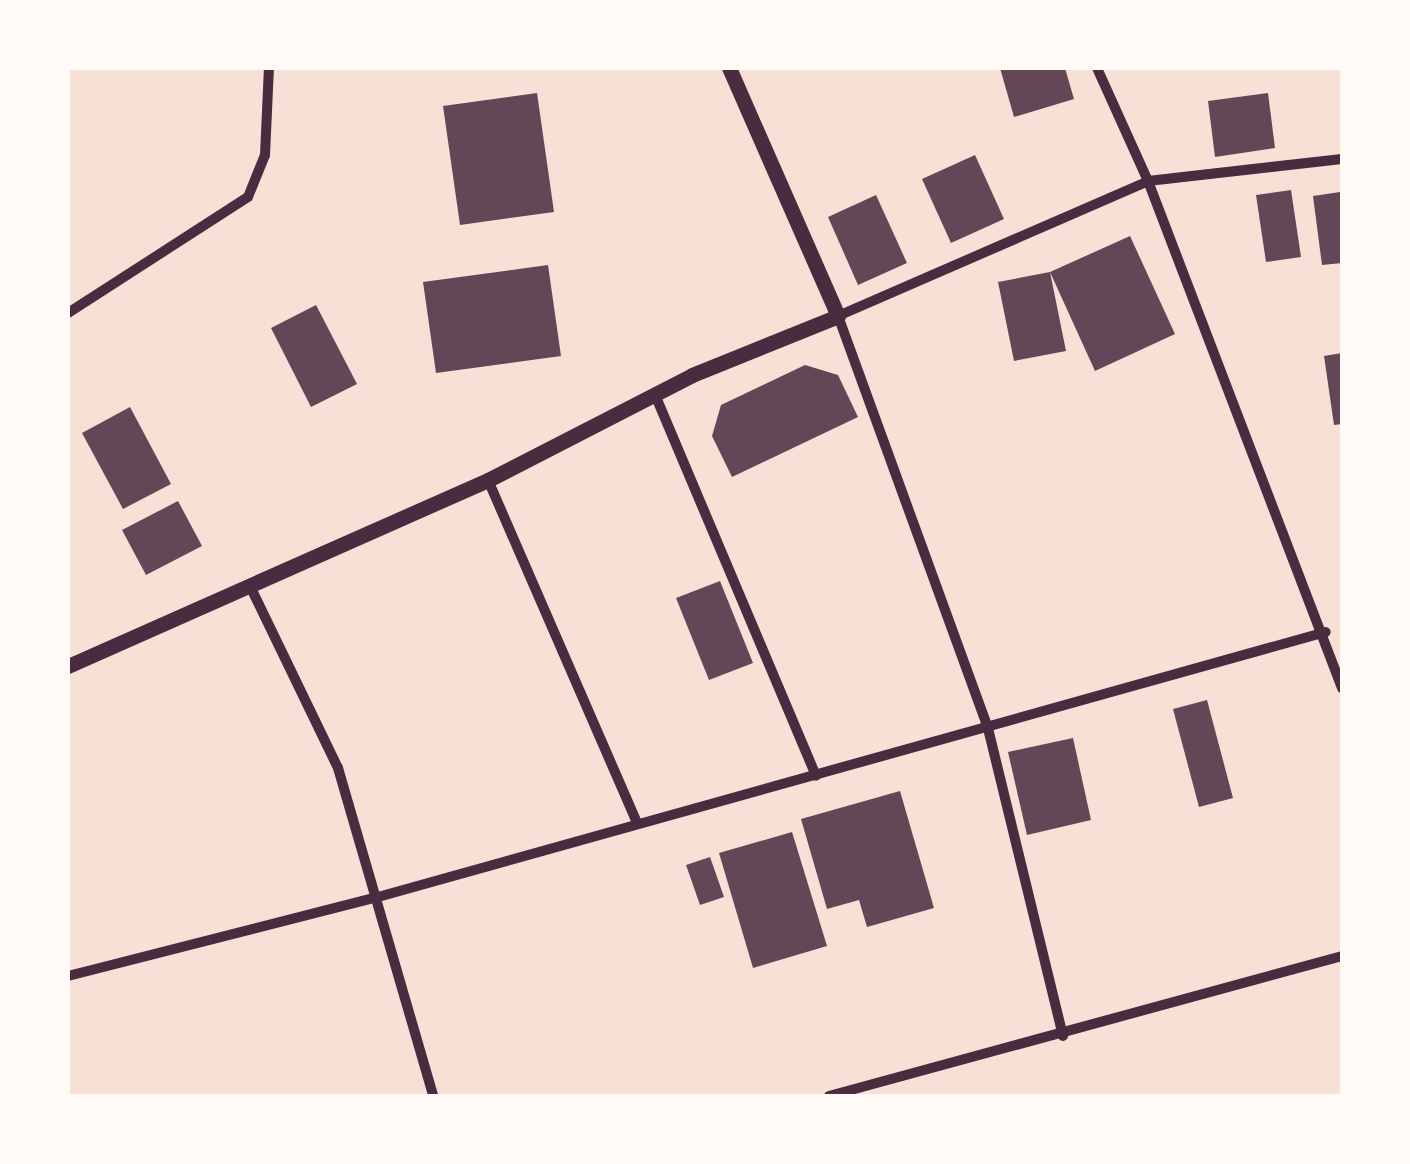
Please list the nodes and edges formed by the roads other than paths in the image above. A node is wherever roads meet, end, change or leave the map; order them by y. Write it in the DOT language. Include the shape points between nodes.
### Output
graph roads {
  1 [pos="269,68"];
  2 [pos="729,68"];
  3 [pos="1096,68"];
  4 [pos="1342,158"];
  5 [pos="1148,180"];
  6 [pos="68,313"];
  7 [pos="838,316"];
  8 [pos="656,398"];
  9 [pos="488,480"];
  10 [pos="250,586"];
  11 [pos="1326,632"];
  12 [pos="68,666"];
  13 [pos="1342,688"];
  14 [pos="988,728"];
  15 [pos="816,776"];
  16 [pos="636,823"];
  17 [pos="378,897"];
  18 [pos="1342,956"];
  19 [pos="68,976"];
  20 [pos="1063,1036"];
  21 [pos="433,1096"];
  22 [pos="829,1096"];
  1 -- 6 [label="street" via="265,155 248,197"];
  2 -- 7 [label="street"];
  3 -- 5 [label="street"];
  4 -- 5 [label="street"];
  5 -- 7 [label="street"];
  5 -- 11 [label="street"];
  7 -- 8 [label="street" via="692,375"];
  7 -- 14 [label="street"];
  8 -- 9 [label="street"];
  8 -- 15 [label="street"];
  9 -- 10 [label="street"];
  9 -- 16 [label="street"];
  10 -- 12 [label="street"];
  10 -- 17 [label="street" via="338,768"];
  11 -- 13 [label="street"];
  11 -- 14 [label="street"];
  14 -- 15 [label="street"];
  14 -- 20 [label="street"];
  15 -- 16 [label="street"];
  16 -- 17 [label="street"];
  17 -- 19 [label="street"];
  17 -- 21 [label="street"];
  18 -- 20 [label="street"];
  20 -- 22 [label="street"];
}
